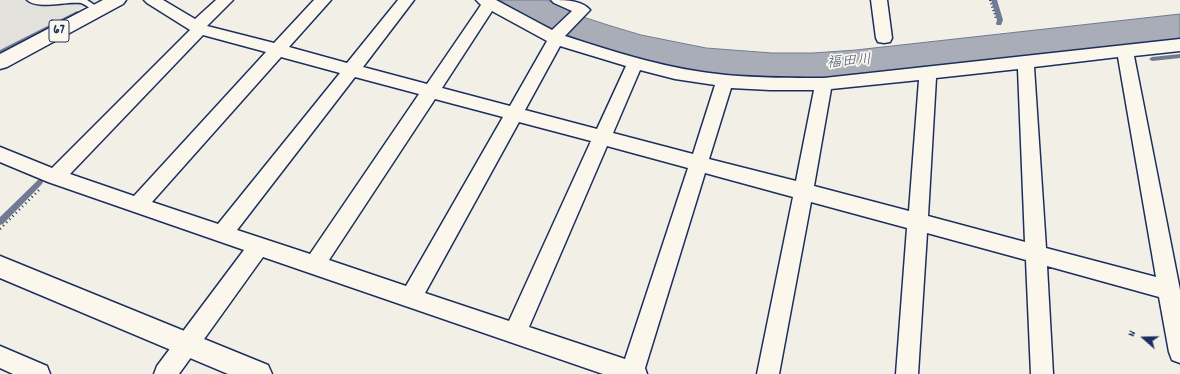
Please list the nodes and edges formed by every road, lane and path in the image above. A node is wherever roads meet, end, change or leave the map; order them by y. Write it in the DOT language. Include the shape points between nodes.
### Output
graph roads {
  1 [pos="31,0"];
  2 [pos="116,0"];
  3 [pos="152,0"];
  4 [pos="224,0"];
  5 [pos="323,0"];
  6 [pos="406,0"];
  7 [pos="559,0"];
  8 [pos="879,0"];
  9 [pos="990,0"];
  10 [pos="487,2"];
  11 [pos="98,10"];
  12 [pos="996,19"];
  13 [pos="198,28"];
  14 [pos="556,37"];
  15 [pos="884,38"];
  16 [pos="1180,45"];
  17 [pos="277,50"];
  18 [pos="1125,50"];
  19 [pos="0,62"];
  20 [pos="1026,62"];
  21 [pos="635,63"];
  22 [pos="351,70"];
  23 [pos="928,73"];
  24 [pos="724,81"];
  25 [pos="824,84"];
  26 [pos="431,91"];
  27 [pos="514,114"];
  28 [pos="602,137"];
  29 [pos="0,154"];
  30 [pos="698,163"];
  31 [pos="54,177"];
  32 [pos="804,192"];
  33 [pos="137,205"];
  34 [pos="918,222"];
  35 [pos="0,229"];
  36 [pos="222,234"];
  37 [pos="259,246"];
  38 [pos="1036,254"];
  39 [pos="314,265"];
  40 [pos="0,267"];
  41 [pos="1169,290"];
  42 [pos="411,298"];
  43 [pos="515,333"];
  44 [pos="187,344"];
  45 [pos="1180,352"];
  46 [pos="0,357"];
  47 [pos="634,373"];
  48 [pos="39,374"];
  49 [pos="165,374"];
  50 [pos="259,374"];
  51 [pos="768,374"];
  52 [pos="907,374"];
  53 [pos="1042,374"];
  1 -- 11 [label="lane" via="83,1"];
  2 -- 11 [label="street, 67"];
  3 -- 13 [label="street"];
  4 -- 13 [label="street"];
  5 -- 17 [label="street"];
  6 -- 22 [label="street"];
  7 -- 14 [label="street" via="582,10"];
  8 -- 15 [label="street"];
  9 -- 12 [label="path"];
  10 -- 14 [label="street"];
  10 -- 26 [label="street"];
  11 -- 19 [label="street, 67"];
  13 -- 17 [label="street"];
  13 -- 31 [label="street"];
  14 -- 21 [label="street" via="595,52"];
  14 -- 27 [label="street"];
  16 -- 18 [label="street"];
  17 -- 22 [label="street"];
  17 -- 33 [label="street"];
  18 -- 20 [label="street"];
  18 -- 41 [label="street"];
  20 -- 23 [label="street"];
  20 -- 38 [label="street"];
  21 -- 24 [label="street"];
  21 -- 28 [label="street"];
  22 -- 26 [label="street"];
  22 -- 36 [label="street"];
  23 -- 25 [label="street"];
  23 -- 34 [label="street"];
  24 -- 25 [label="street"];
  24 -- 30 [label="street"];
  25 -- 32 [label="street"];
  26 -- 27 [label="street"];
  26 -- 39 [label="street"];
  27 -- 28 [label="street"];
  27 -- 42 [label="street"];
  28 -- 30 [label="street"];
  28 -- 43 [label="street"];
  29 -- 31 [label="street"];
  30 -- 32 [label="street"];
  30 -- 47 [label="street"];
  31 -- 33 [label="street"];
  31 -- 35 [label="path"];
  32 -- 34 [label="street"];
  32 -- 51 [label="street"];
  33 -- 36 [label="street"];
  34 -- 38 [label="street"];
  34 -- 52 [label="street"];
  36 -- 37 [label="street"];
  37 -- 39 [label="street"];
  37 -- 44 [label="street"];
  38 -- 41 [label="street"];
  38 -- 53 [label="street"];
  39 -- 42 [label="street"];
  40 -- 44 [label="street"];
  41 -- 45 [label="street"];
  42 -- 43 [label="street"];
  43 -- 47 [label="street"];
  44 -- 49 [label="street"];
  44 -- 50 [label="street"];
  46 -- 48 [label="street"];
}
